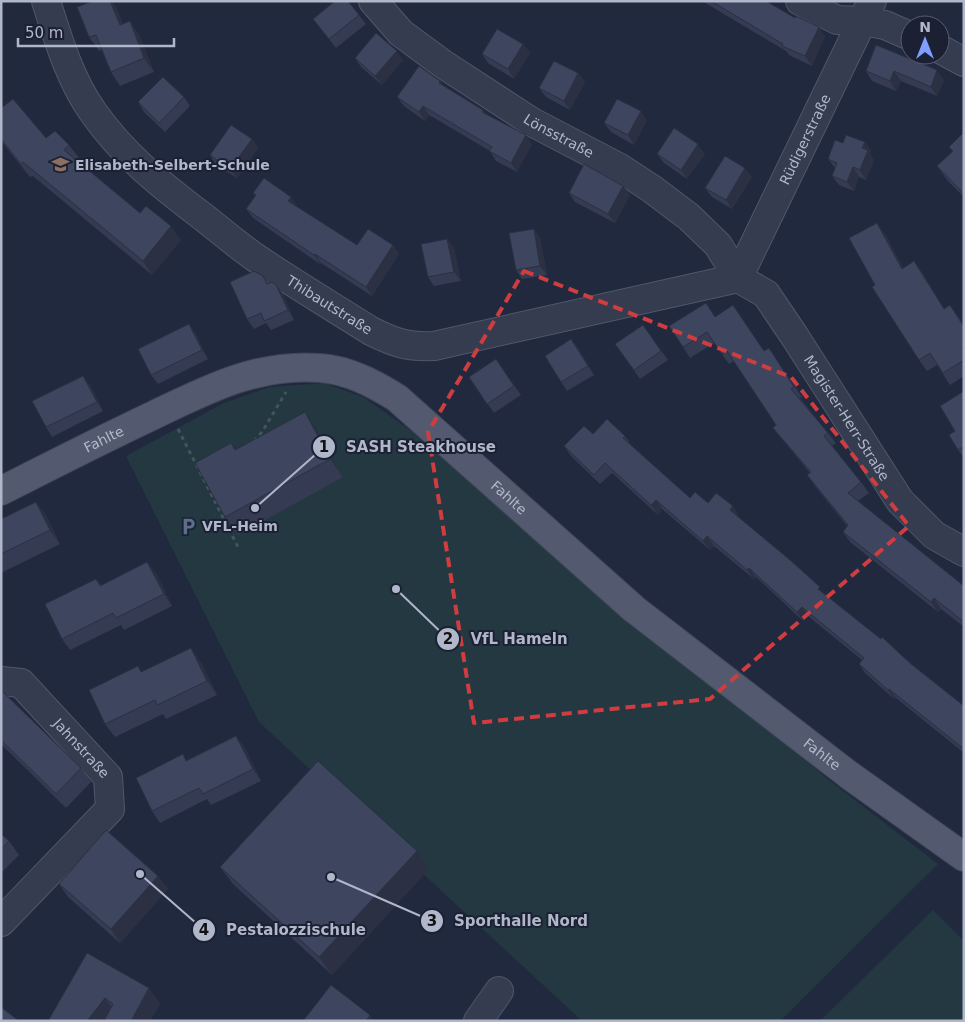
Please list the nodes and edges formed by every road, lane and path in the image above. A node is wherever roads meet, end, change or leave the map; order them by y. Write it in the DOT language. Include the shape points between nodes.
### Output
graph roads {
  1 [pos="46,1"];
  2 [pos="373,1"];
  3 [pos="800,1"];
  4 [pos="867,11"];
  5 [pos="900,32"];
  6 [pos="950,54"];
  7 [pos="964,62"];
  8 [pos="738,278"];
  9 [pos="291,367"];
  10 [pos="167,409"];
  11 [pos="252,444"];
  12 [pos="207,468"];
  13 [pos="200,472"];
  14 [pos="1,491"];
  15 [pos="238,546"];
  16 [pos="964,552"];
  17 [pos="1,681"];
  18 [pos="964,856"];
  19 [pos="1,922"];
  20 [pos="499,990"];
  21 [pos="478,1021"];
  1 -- 8 [label="street, Thibautstraße" via="77,86 111,137 131,159 255,257 388,339 412,347 434,346"];
  2 -- 8 [label="street, Lönsstraße" via="401,33 443,64 532,122 620,168 689,217 718,245"];
  3 -- 4 [label="street" via="837,20"];
  4 -- 5 [label="street"];
  4 -- 8 [label="street, Rüdigerstraße"];
  6 -- 7 [label="street"];
  8 -- 16 [label="street, Magister-Herr-Straße" via="766,294 900,501 934,535"];
  9 -- 10 [label="main road, Fahlte" via="221,384"];
  9 -- 11 [label="path" via="287,390"];
  9 -- 18 [label="main road, Fahlte" via="346,373 376,385 396,398 634,609 849,775"];
  10 -- 13 [label="path"];
  10 -- 14 [label="main road, Fahlte"];
  12 -- 13 [label="path"];
  13 -- 15 [label="path"];
  17 -- 19 [label="street, Jahnstraße" via="21,683 108,777 110,810"];
  20 -- 21 [label="street"];
}
